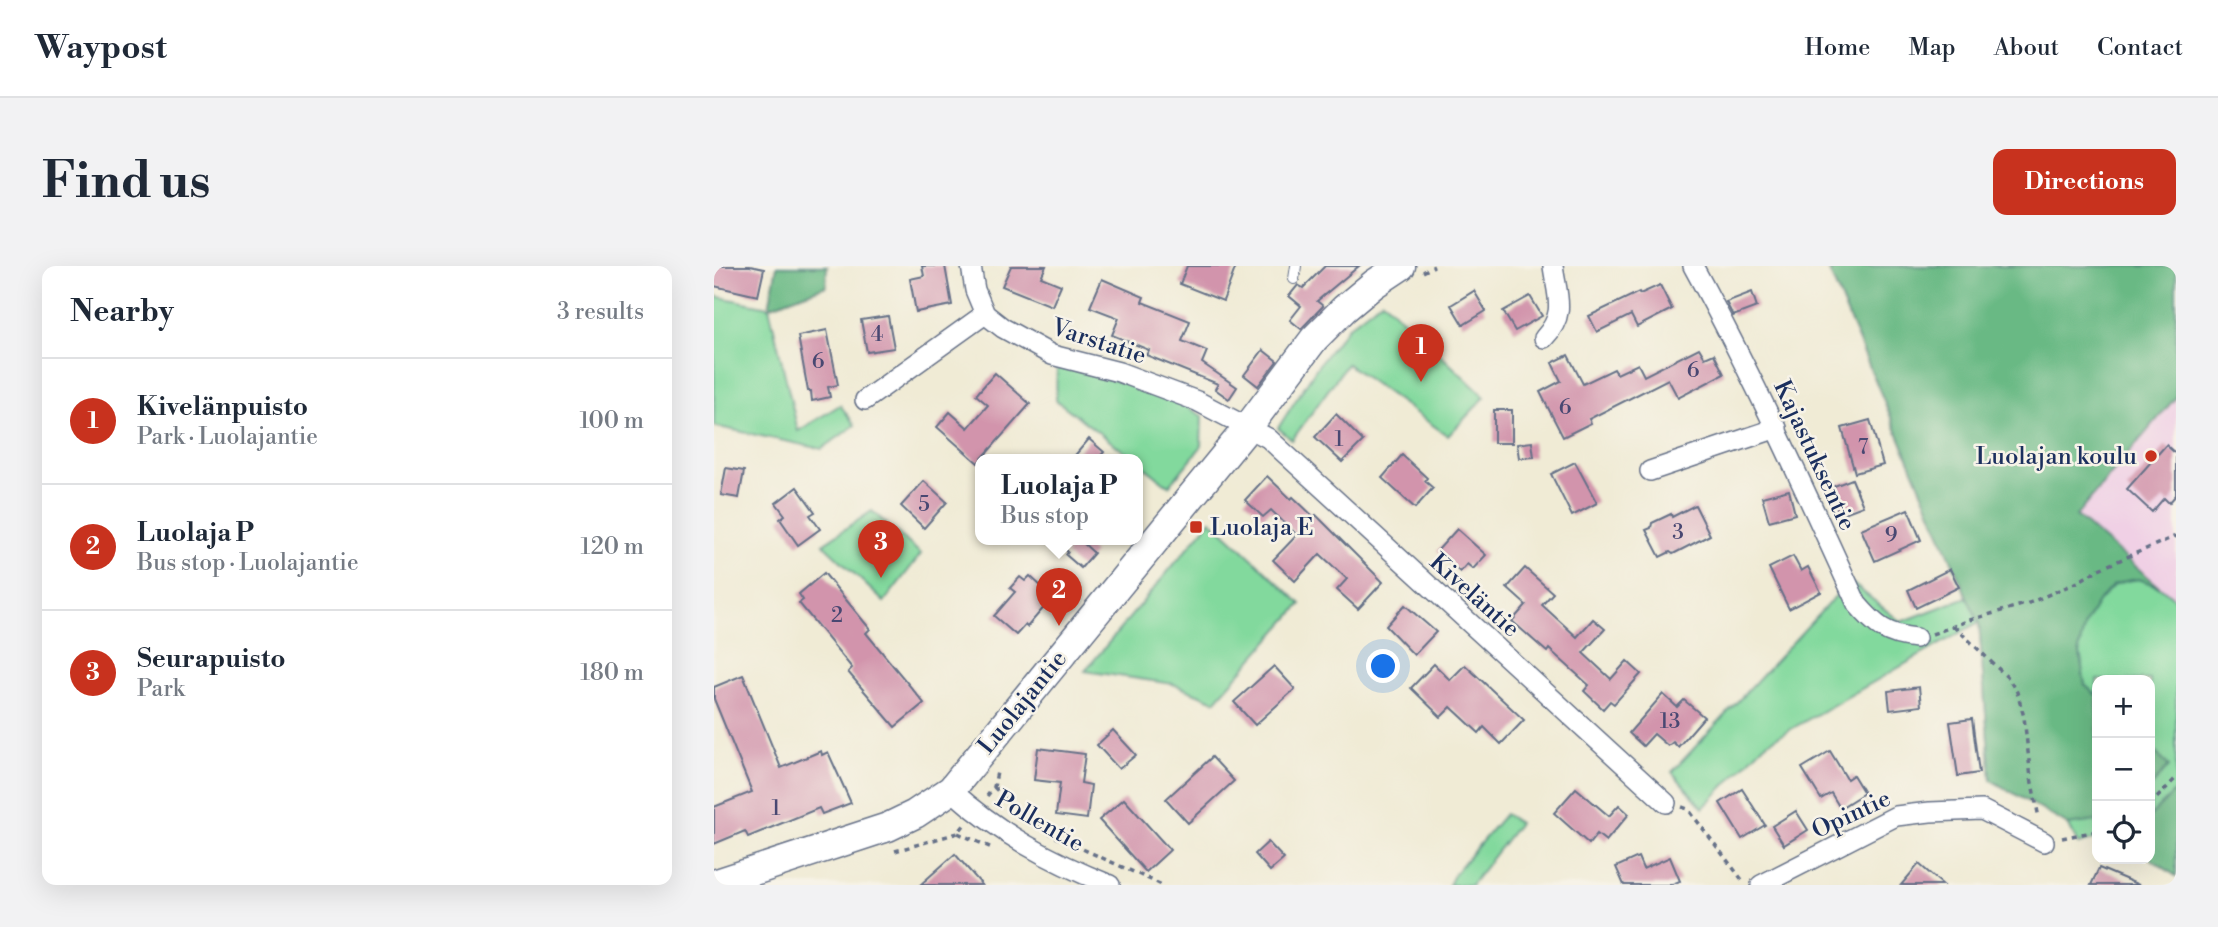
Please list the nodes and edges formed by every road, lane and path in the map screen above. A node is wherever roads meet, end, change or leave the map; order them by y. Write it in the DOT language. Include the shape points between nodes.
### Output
graph roads {
  1 [pos="971,266"];
  2 [pos="1296,266"];
  3 [pos="1401,266"];
  4 [pos="1553,266"];
  5 [pos="1693,266"];
  6 [pos="1294,279"];
  7 [pos="985,314"];
  8 [pos="1544,338"];
  9 [pos="865,400"];
  10 [pos="1248,427"];
  11 [pos="1777,428"];
  12 [pos="1650,471"];
  13 [pos="2176,536"];
  14 [pos="1954,626"];
  15 [pos="1916,638"];
  16 [pos="2176,778"];
  17 [pos="994,787"];
  18 [pos="951,790"];
  19 [pos="2154,801"];
  20 [pos="1666,803"];
  21 [pos="2092,832"];
  22 [pos="2044,842"];
  23 [pos="714,884"];
  24 [pos="1110,885"];
  25 [pos="1162,885"];
  26 [pos="1746,885"];
  27 [pos="1761,885"];
  1 -- 7 [label="street"];
  2 -- 6 [label="lane"];
  3 -- 10 [label="main road, Luolajantie" via="1344,309 1314,340"];
  4 -- 8 [label="street" via="1559,308 1555,326"];
  5 -- 11 [label="street, Kajastuksentie"];
  7 -- 9 [label="street"];
  7 -- 10 [label="street, Varstatie" via="1052,355 1132,376"];
  10 -- 18 [label="main road, Luolajantie"];
  10 -- 20 [label="street, Kiveläntie" via="1268,438"];
  11 -- 12 [label="street"];
  11 -- 15 [label="street, Kajastuksentie" via="1857,604 1875,625 1896,636"];
  13 -- 14 [label="path" via="2029,603"];
  14 -- 15 [label="path"];
  14 -- 22 [label="path" via="2017,692"];
  16 -- 19 [label="path"];
  17 -- 25 [label="path" via="1015,810 1056,837"];
  18 -- 23 [label="main road, Luolajantie" via="888,827"];
  18 -- 24 [label="street, Pollentie" via="1020,842"];
  20 -- 26 [label="path" via="1688,809"];
  21 -- 22 [label="path"];
  22 -- 27 [label="street, Opintie" via="1982,810 1896,816"];
}
